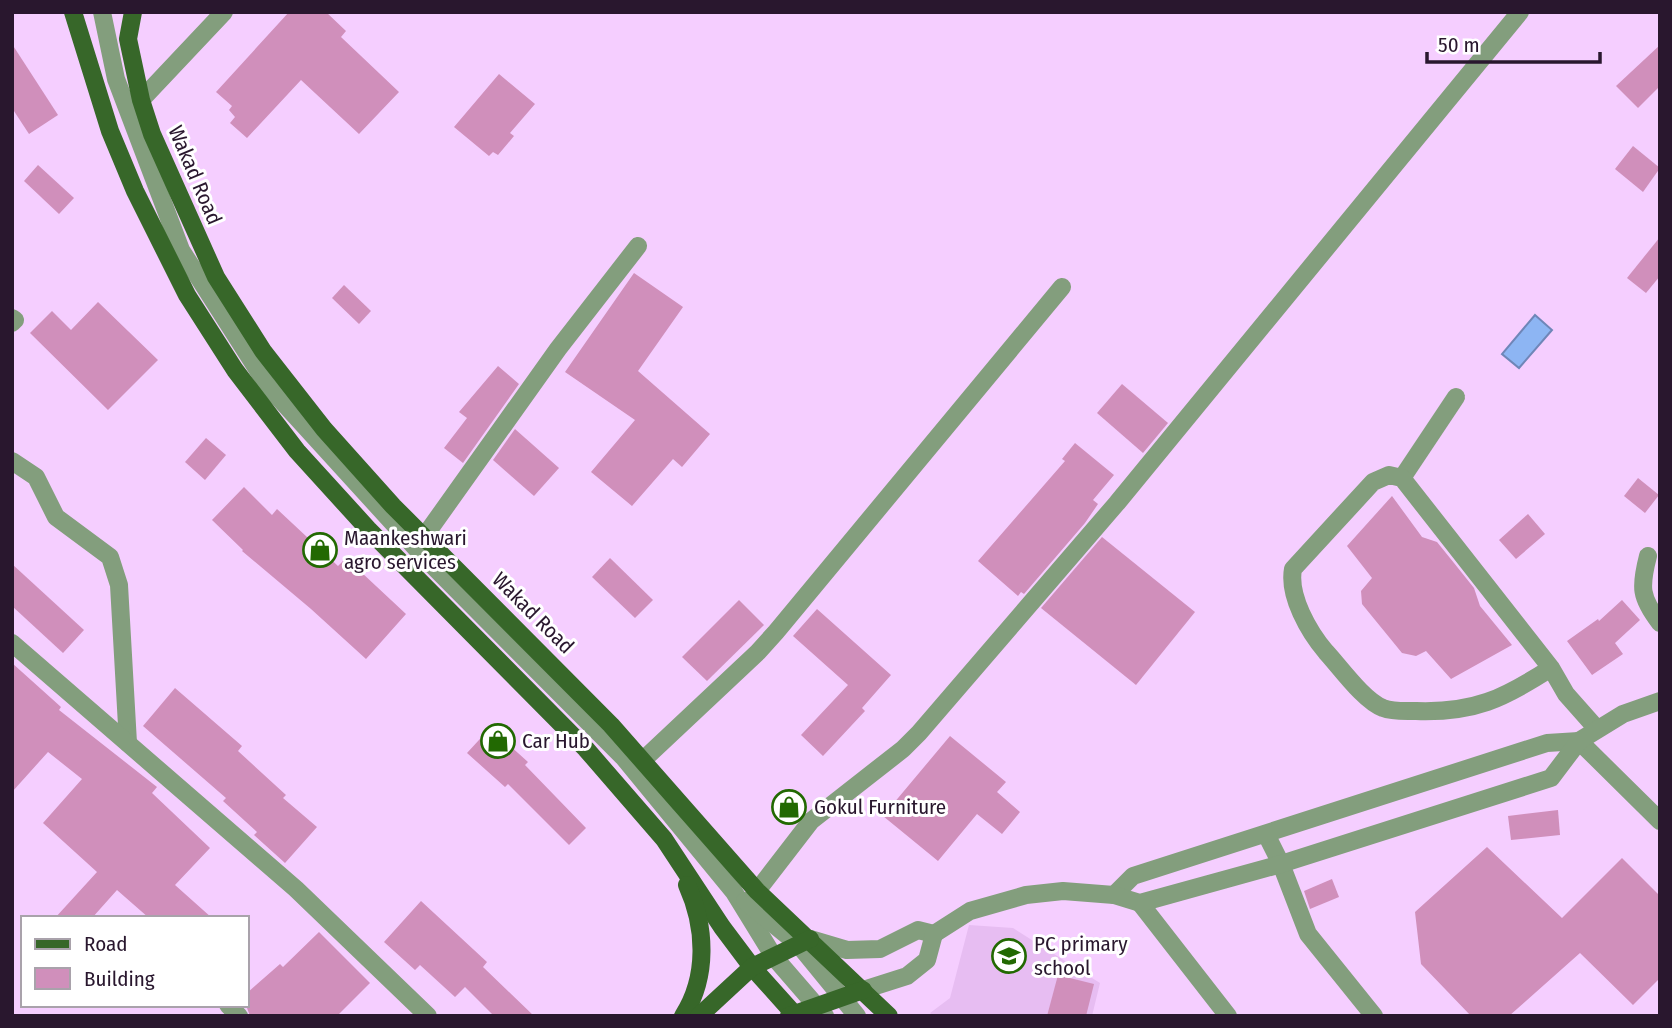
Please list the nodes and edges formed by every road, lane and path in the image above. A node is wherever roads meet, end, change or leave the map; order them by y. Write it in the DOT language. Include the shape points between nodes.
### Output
graph roads {
  1 [pos="73,12"];
  2 [pos="102,12"];
  3 [pos="133,12"];
  4 [pos="224,12"];
  5 [pos="1520,12"];
  6 [pos="141,100"];
  7 [pos="638,246"];
  8 [pos="1062,287"];
  9 [pos="12,318"];
  10 [pos="12,323"];
  11 [pos="1456,397"];
  12 [pos="12,461"];
  13 [pos="1402,478"];
  14 [pos="424,537"];
  15 [pos="1648,556"];
  16 [pos="1660,623"];
  17 [pos="12,643"];
  18 [pos="1551,668"];
  19 [pos="1660,683"];
  20 [pos="1659,701"];
  21 [pos="1597,729"];
  22 [pos="1579,741"];
  23 [pos="128,743"];
  24 [pos="642,761"];
  25 [pos="1660,821"];
  26 [pos="1266,834"];
  27 [pos="664,839"];
  28 [pos="1281,864"];
  29 [pos="757,891"];
  30 [pos="734,892"];
  31 [pos="1114,895"];
  32 [pos="1140,903"];
  33 [pos="934,934"];
  34 [pos="804,942"];
  35 [pos="774,957"];
  36 [pos="752,967"];
  37 [pos="863,990"];
  38 [pos="843,998"];
  39 [pos="821,1012"];
  40 [pos="793,1015"];
  41 [pos="428,1016"];
  42 [pos="683,1016"];
  43 [pos="699,1016"];
  44 [pos="857,1016"];
  45 [pos="889,1016"];
  46 [pos="1228,1016"];
  47 [pos="1374,1016"];
  1 -- 27 [label="main road" via="110,131 135,191 187,295 235,370 298,451 368,529 586,748"];
  2 -- 30 [label="street" via="117,79 181,250 268,386 423,556 624,758"];
  3 -- 6 [label="main road, Wakad Road" via="128,39"];
  4 -- 6 [label="street"];
  5 -- 29 [label="street" via="1117,503 928,723 903,749 811,821"];
  6 -- 14 [label="main road, Wakad Road" via="216,277 263,351 324,429"];
  7 -- 14 [label="street"];
  8 -- 24 [label="street" via="776,632"];
  9 -- 10 [label="street"];
  11 -- 13 [label="street"];
  12 -- 23 [label="street" via="36,477 56,517 110,557 118,585"];
  13 -- 18 [label="street"];
  13 -- 18 [label="street" via="1389,475 1373,482 1293,569 1291,580 1313,636 1367,698 1383,708 1468,709 1516,691"];
  14 -- 24 [label="main road, Wakad Road"];
  15 -- 16 [label="street" via="1641,583 1647,606"];
  17 -- 23 [label="street"];
  18 -- 21 [label="street" via="1566,694"];
  19 -- 20 [label="street"];
  20 -- 21 [label="street"];
  21 -- 22 [label="street"];
  22 -- 25 [label="street"];
  22 -- 26 [label="street" via="1547,743"];
  22 -- 28 [label="street" via="1551,778"];
  23 -- 41 [label="street" via="296,888"];
  24 -- 29 [label="main road, Wakad Road"];
  26 -- 28 [label="street"];
  26 -- 31 [label="street" via="1133,876"];
  27 -- 36 [label="main road"];
  27 -- 42 [label="main road" via="689,889 704,953 692,1002"];
  28 -- 32 [label="street"];
  28 -- 47 [label="street" via="1308,934"];
  29 -- 34 [label="main road, Wakad Road"];
  30 -- 34 [label="street"];
  30 -- 35 [label="street"];
  31 -- 32 [label="street"];
  31 -- 33 [label="street" via="1063,891 1027,895 970,911"];
  32 -- 46 [label="street"];
  33 -- 34 [label="street" via="918,930 880,949 847,950"];
  33 -- 37 [label="street" via="927,960 907,976"];
  34 -- 35 [label="main road"];
  34 -- 37 [label="main road, Wakad Road"];
  34 -- 38 [label="street"];
  35 -- 36 [label="main road"];
  35 -- 39 [label="street"];
  36 -- 40 [label="main road"];
  36 -- 43 [label="main road"];
  37 -- 38 [label="main road"];
  37 -- 45 [label="main road, Wakad Road"];
  38 -- 39 [label="main road"];
  38 -- 44 [label="street"];
  39 -- 40 [label="main road"];
}
